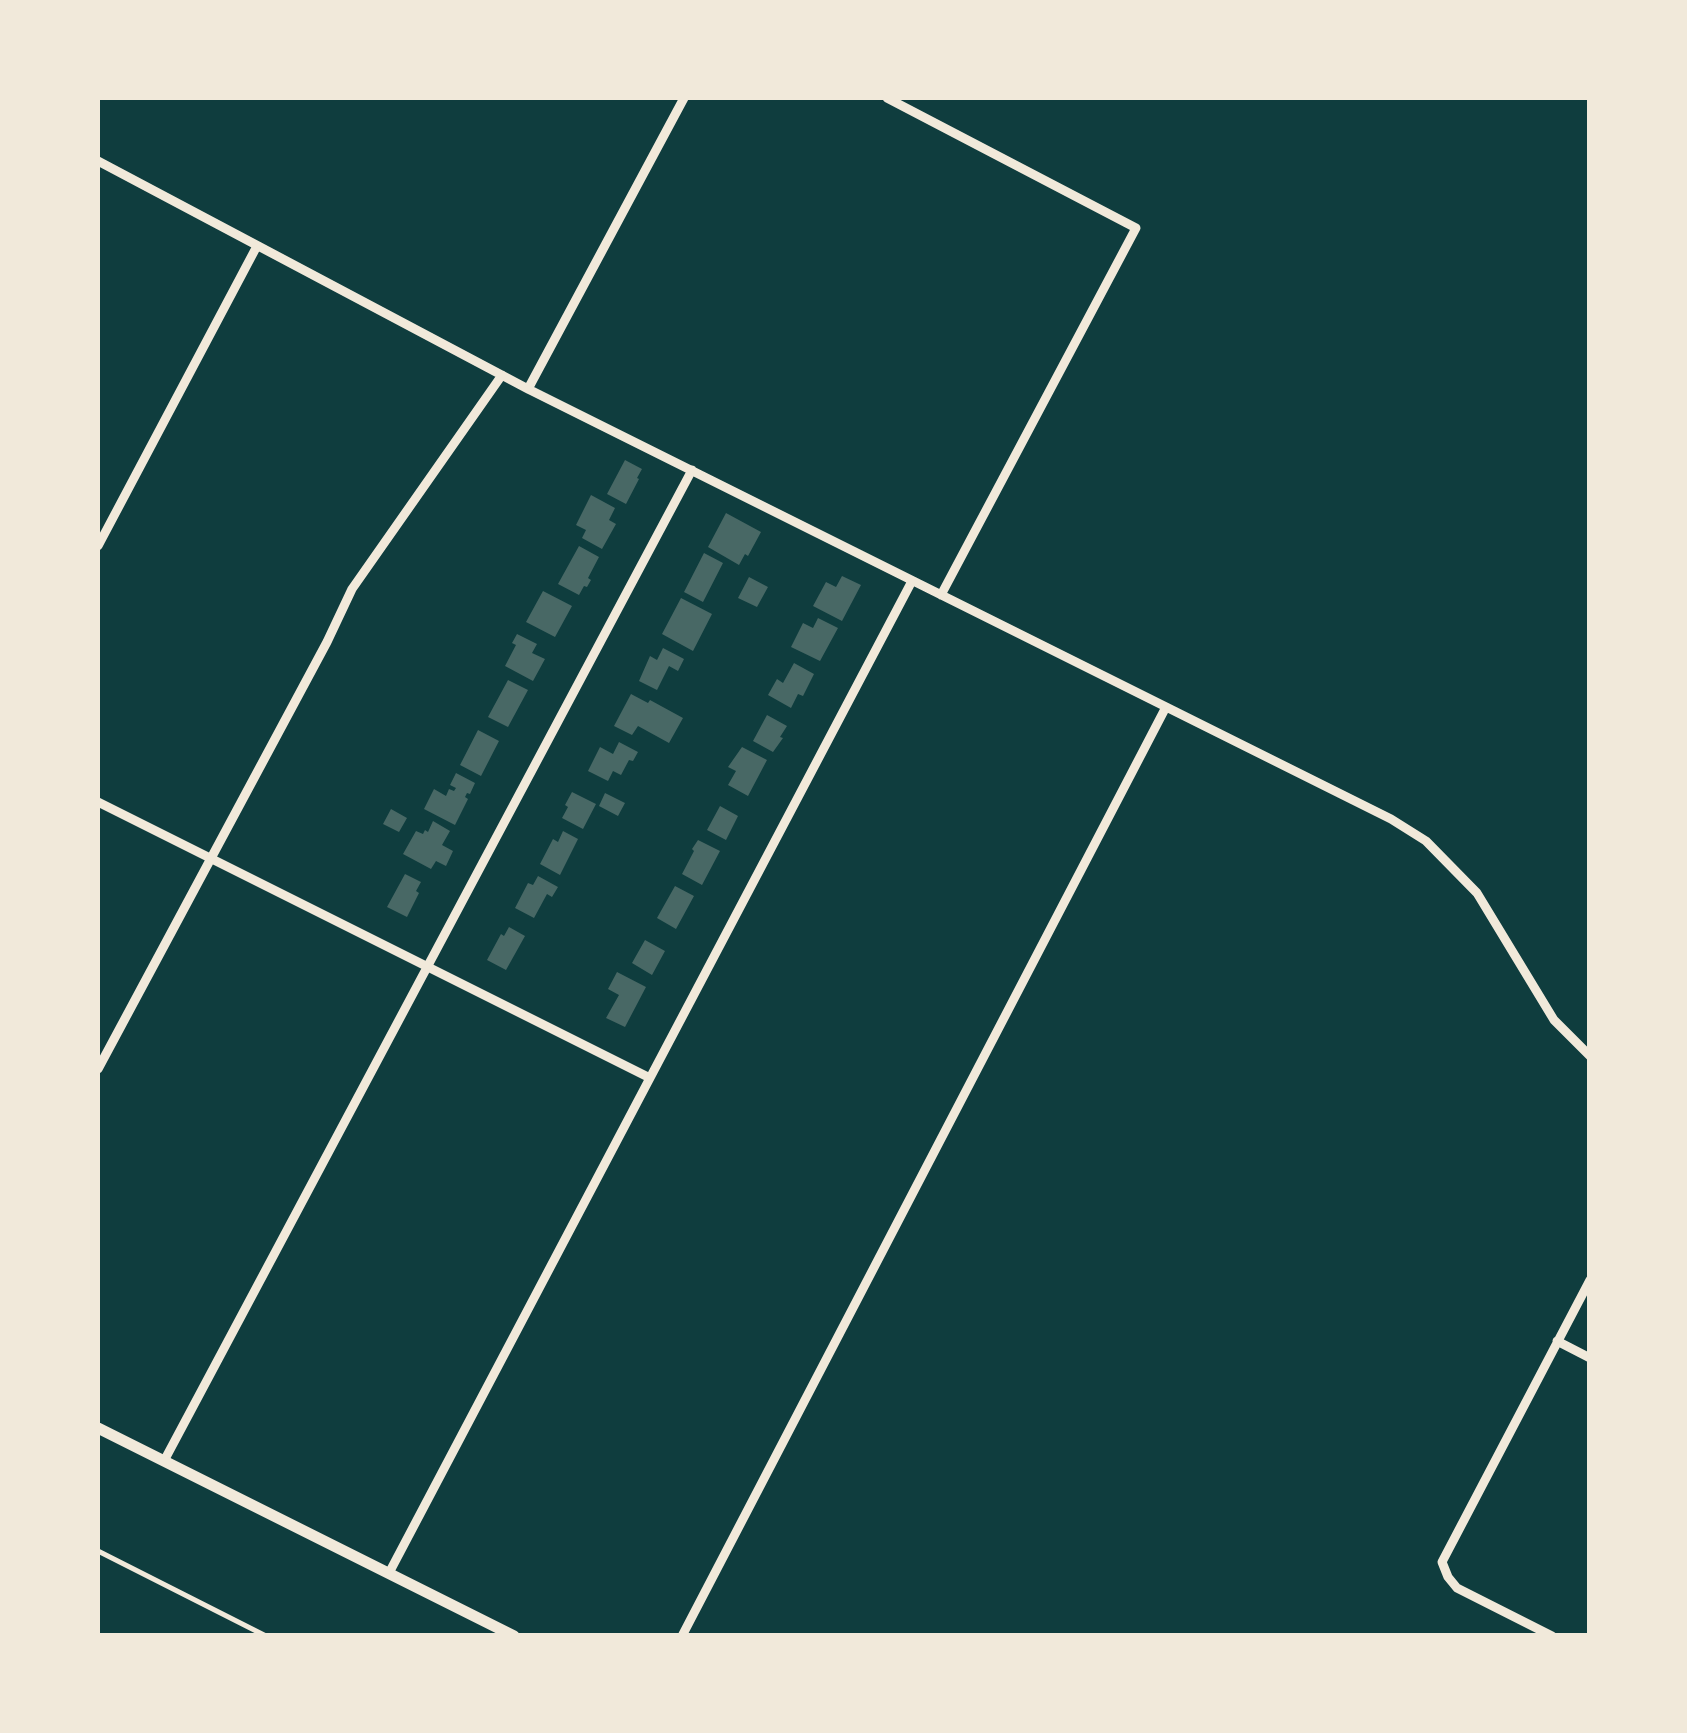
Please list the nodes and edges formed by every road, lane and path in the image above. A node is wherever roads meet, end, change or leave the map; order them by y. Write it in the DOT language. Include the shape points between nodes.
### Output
graph roads {
  1 [pos="684,98"];
  2 [pos="887,98"];
  3 [pos="98,162"];
  4 [pos="257,246"];
  5 [pos="502,375"];
  6 [pos="528,389"];
  7 [pos="692,470"];
  8 [pos="98,546"];
  9 [pos="912,580"];
  10 [pos="942,595"];
  11 [pos="1166,707"];
  12 [pos="98,802"];
  13 [pos="210,858"];
  14 [pos="428,967"];
  15 [pos="1590,1056"];
  16 [pos="98,1069"];
  17 [pos="650,1078"];
  18 [pos="1590,1280"];
  19 [pos="1557,1342"];
  20 [pos="1590,1358"];
  21 [pos="98,1428"];
  22 [pos="164,1461"];
  23 [pos="98,1551"];
  24 [pos="390,1574"];
  25 [pos="266,1636"];
  26 [pos="514,1636"];
  27 [pos="682,1636"];
  28 [pos="1552,1636"];
  1 -- 6 [label="street"];
  2 -- 10 [label="street" via="1136,228"];
  3 -- 4 [label="street"];
  4 -- 5 [label="street"];
  4 -- 8 [label="street"];
  5 -- 6 [label="street"];
  5 -- 13 [label="street" via="352,589"];
  6 -- 7 [label="street"];
  7 -- 9 [label="street"];
  7 -- 14 [label="street"];
  9 -- 10 [label="street"];
  9 -- 17 [label="street"];
  10 -- 11 [label="street"];
  11 -- 15 [label="street" via="1426,841 1478,894 1554,1020"];
  11 -- 27 [label="street"];
  12 -- 13 [label="street"];
  13 -- 14 [label="street"];
  13 -- 16 [label="street"];
  14 -- 17 [label="street"];
  14 -- 22 [label="street"];
  17 -- 24 [label="street"];
  18 -- 19 [label="street"];
  19 -- 20 [label="street"];
  19 -- 28 [label="street" via="1442,1562 1458,1588"];
  21 -- 22 [label="street"];
  22 -- 24 [label="street"];
  23 -- 25 [label="lane"];
  24 -- 26 [label="street"];
}
